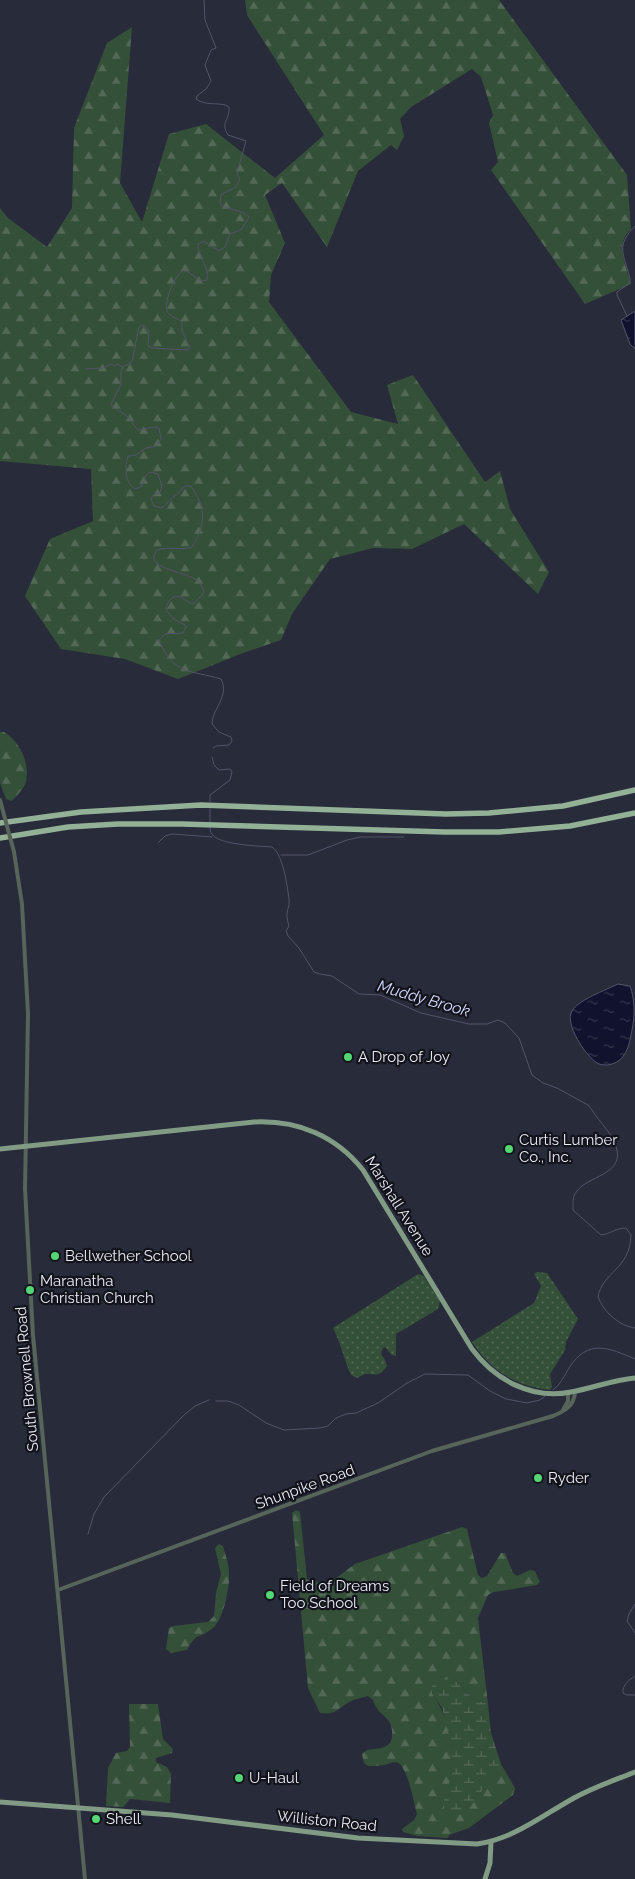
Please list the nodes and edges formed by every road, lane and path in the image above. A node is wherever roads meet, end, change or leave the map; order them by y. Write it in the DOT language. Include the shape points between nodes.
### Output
graph roads {
  1 [pos="635,790"];
  2 [pos="0,800"];
  3 [pos="635,813"];
  4 [pos="0,823"];
  5 [pos="0,838"];
  6 [pos="26,1147"];
  7 [pos="0,1149"];
  8 [pos="635,1378"];
  9 [pos="571,1392"];
  10 [pos="58,1590"];
  11 [pos="635,1772"];
  12 [pos="0,1802"];
  13 [pos="79,1808"];
  14 [pos="491,1842"];
  15 [pos="85,1879"];
  16 [pos="485,1879"];
  1 -- 4 [label="highway" via="563,806 489,813 201,805 106,810"];
  2 -- 6 [label="street, South Brownell Road, bridge" via="14,852 22,904 28,1014"];
  3 -- 5 [label="highway" via="561,827 490,832 203,824 89,826"];
  6 -- 7 [label="main road, Marshall Avenue"];
  6 -- 9 [label="main road, Marshall Avenue" via="254,1122 292,1124 319,1134 346,1151 363,1170 484,1363 519,1387 541,1393"];
  6 -- 10 [label="street, South Brownell Road" via="33,1336"];
  8 -- 9 [label="main road, Marshall Avenue"];
  9 -- 10 [label="street, Shunpike Road" via="562,1412 432,1450"];
  10 -- 13 [label="street, South Brownell Road"];
  11 -- 14 [label="main road, Williston Road" via="582,1794"];
  12 -- 13 [label="main road, Williston Road"];
  13 -- 14 [label="main road, Williston Road" via="182,1816 358,1838 456,1844"];
  13 -- 15 [label="street, South Brownell Road"];
  14 -- 16 [label="main road"];
}
